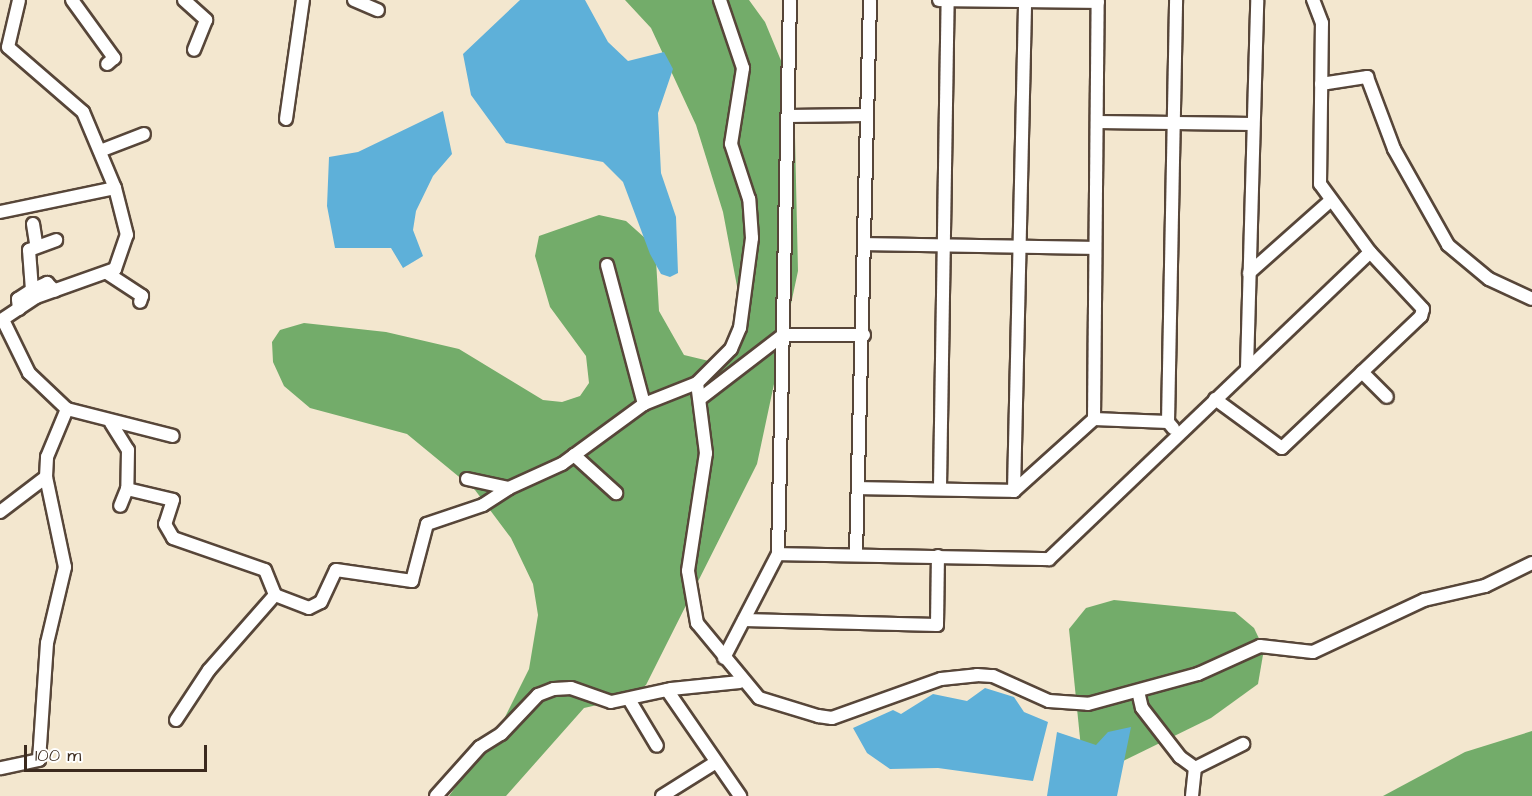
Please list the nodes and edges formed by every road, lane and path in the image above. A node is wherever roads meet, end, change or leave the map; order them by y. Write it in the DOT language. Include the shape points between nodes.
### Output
graph roads {
  1 [pos="19,0"];
  2 [pos="72,0"];
  3 [pos="184,0"];
  4 [pos="303,0"];
  5 [pos="354,0"];
  6 [pos="790,0"];
  7 [pos="870,0"];
  8 [pos="939,0"];
  9 [pos="948,0"];
  10 [pos="1176,0"];
  11 [pos="1257,0"];
  12 [pos="1313,0"];
  13 [pos="1025,1"];
  14 [pos="1098,1"];
  15 [pos="725,2"];
  16 [pos="378,10"];
  17 [pos="194,50"];
  18 [pos="114,58"];
  19 [pos="1321,84"];
  20 [pos="867,115"];
  21 [pos="788,116"];
  22 [pos="286,119"];
  23 [pos="1097,122"];
  24 [pos="1174,122"];
  25 [pos="1253,124"];
  26 [pos="144,134"];
  27 [pos="100,151"];
  28 [pos="115,188"];
  29 [pos="1330,201"];
  30 [pos="0,212"];
  31 [pos="33,224"];
  32 [pos="56,240"];
  33 [pos="36,244"];
  34 [pos="866,244"];
  35 [pos="943,246"];
  36 [pos="1020,247"];
  37 [pos="1093,248"];
  38 [pos="1370,252"];
  39 [pos="607,265"];
  40 [pos="107,273"];
  41 [pos="1249,273"];
  42 [pos="32,290"];
  43 [pos="55,291"];
  44 [pos="1532,299"];
  45 [pos="140,302"];
  46 [pos="19,309"];
  47 [pos="1,321"];
  48 [pos="783,335"];
  49 [pos="864,335"];
  50 [pos="1247,368"];
  51 [pos="1362,372"];
  52 [pos="697,383"];
  53 [pos="1387,397"];
  54 [pos="700,398"];
  55 [pos="1215,399"];
  56 [pos="644,404"];
  57 [pos="67,409"];
  58 [pos="1094,419"];
  59 [pos="1168,422"];
  60 [pos="111,423"];
  61 [pos="1178,433"];
  62 [pos="173,436"];
  63 [pos="574,454"];
  64 [pos="46,477"];
  65 [pos="467,479"];
  66 [pos="940,487"];
  67 [pos="509,488"];
  68 [pos="860,488"];
  69 [pos="127,489"];
  70 [pos="1014,491"];
  71 [pos="616,493"];
  72 [pos="120,506"];
  73 [pos="0,512"];
  74 [pos="778,554"];
  75 [pos="856,554"];
  76 [pos="938,556"];
  77 [pos="1532,564"];
  78 [pos="275,595"];
  79 [pos="744,620"];
  80 [pos="724,658"];
  81 [pos="740,682"];
  82 [pos="667,690"];
  83 [pos="1138,691"];
  84 [pos="630,701"];
  85 [pos="176,720"];
  86 [pos="1243,744"];
  87 [pos="657,746"];
  88 [pos="713,764"];
  89 [pos="0,768"];
  90 [pos="1195,768"];
  91 [pos="436,796"];
  92 [pos="662,796"];
  93 [pos="740,796"];
  94 [pos="1192,796"];
  1 -- 27 [label="street" via="8,47 83,112"];
  2 -- 18 [label="street"];
  3 -- 17 [label="street" via="206,20"];
  4 -- 22 [label="street"];
  5 -- 16 [label="street"];
  6 -- 21 [label="street"];
  7 -- 20 [label="street"];
  8 -- 9 [label="street"];
  9 -- 13 [label="street"];
  9 -- 35 [label="street"];
  10 -- 24 [label="street"];
  11 -- 25 [label="street"];
  12 -- 19 [label="street" via="1322,22"];
  13 -- 14 [label="street"];
  13 -- 36 [label="street"];
  14 -- 23 [label="street"];
  15 -- 52 [label="street" via="743,68 731,144 749,200 752,237 740,328 731,349"];
  19 -- 29 [label="street" via="1320,184"];
  19 -- 44 [label="street" via="1368,77 1394,149 1448,245 1489,279"];
  20 -- 21 [label="street"];
  20 -- 34 [label="street"];
  21 -- 48 [label="street"];
  23 -- 24 [label="street"];
  23 -- 37 [label="street"];
  24 -- 25 [label="street"];
  24 -- 59 [label="street"];
  25 -- 41 [label="street"];
  26 -- 27 [label="street"];
  27 -- 28 [label="street"];
  28 -- 30 [label="street"];
  28 -- 40 [label="street" via="127,235 124,253"];
  29 -- 38 [label="street"];
  29 -- 41 [label="street"];
  31 -- 33 [label="street"];
  32 -- 33 [label="street"];
  33 -- 42 [label="street" via="29,250"];
  34 -- 35 [label="street"];
  34 -- 49 [label="street"];
  35 -- 36 [label="street"];
  35 -- 66 [label="street"];
  36 -- 37 [label="street"];
  36 -- 70 [label="street"];
  37 -- 58 [label="street"];
  38 -- 50 [label="street"];
  38 -- 51 [label="street" via="1423,309"];
  39 -- 56 [label="street"];
  40 -- 43 [label="street"];
  40 -- 45 [label="street" via="142,296"];
  41 -- 50 [label="street"];
  42 -- 43 [label="street" via="47,283"];
  42 -- 46 [label="street" via="18,299"];
  43 -- 46 [label="street"];
  46 -- 47 [label="street"];
  47 -- 57 [label="street" via="29,373"];
  48 -- 49 [label="street"];
  48 -- 54 [label="street"];
  48 -- 74 [label="street"];
  49 -- 68 [label="street"];
  50 -- 55 [label="street"];
  51 -- 53 [label="street"];
  51 -- 55 [label="street" via="1282,448"];
  52 -- 54 [label="street"];
  52 -- 56 [label="street"];
  54 -- 80 [label="street" via="706,453 688,571 697,623"];
  55 -- 61 [label="street"];
  56 -- 63 [label="street"];
  57 -- 60 [label="street"];
  57 -- 64 [label="street" via="47,457"];
  58 -- 59 [label="street"];
  58 -- 70 [label="street"];
  59 -- 61 [label="street"];
  60 -- 62 [label="street"];
  60 -- 69 [label="street" via="128,450"];
  61 -- 76 [label="street" via="1049,559"];
  63 -- 67 [label="street"];
  63 -- 71 [label="street"];
  64 -- 73 [label="street"];
  64 -- 89 [label="street" via="65,567 47,643 39,760"];
  65 -- 67 [label="street"];
  66 -- 68 [label="street"];
  66 -- 70 [label="street"];
  67 -- 78 [label="street" via="483,505 427,524 412,581 336,570 316,608"];
  68 -- 75 [label="street"];
  69 -- 72 [label="street"];
  69 -- 78 [label="street" via="173,500 166,532 266,570"];
  74 -- 75 [label="street"];
  74 -- 79 [label="street"];
  75 -- 76 [label="street"];
  76 -- 79 [label="street" via="937,624"];
  77 -- 83 [label="street" via="1485,586 1424,600 1313,652 1260,646 1198,674"];
  78 -- 85 [label="street" via="209,670"];
  79 -- 80 [label="street"];
  80 -- 81 [label="street"];
  81 -- 82 [label="street"];
  81 -- 83 [label="street" via="759,698 832,718 941,679 977,675 993,676 1049,701 1088,704"];
  82 -- 84 [label="street"];
  82 -- 88 [label="street"];
  83 -- 90 [label="street" via="1147,714 1180,758"];
  84 -- 87 [label="street"];
  84 -- 91 [label="street" via="611,702 570,688 538,695 458,768"];
  86 -- 90 [label="street"];
  88 -- 92 [label="street"];
  88 -- 93 [label="street"];
  90 -- 94 [label="street"];
}
